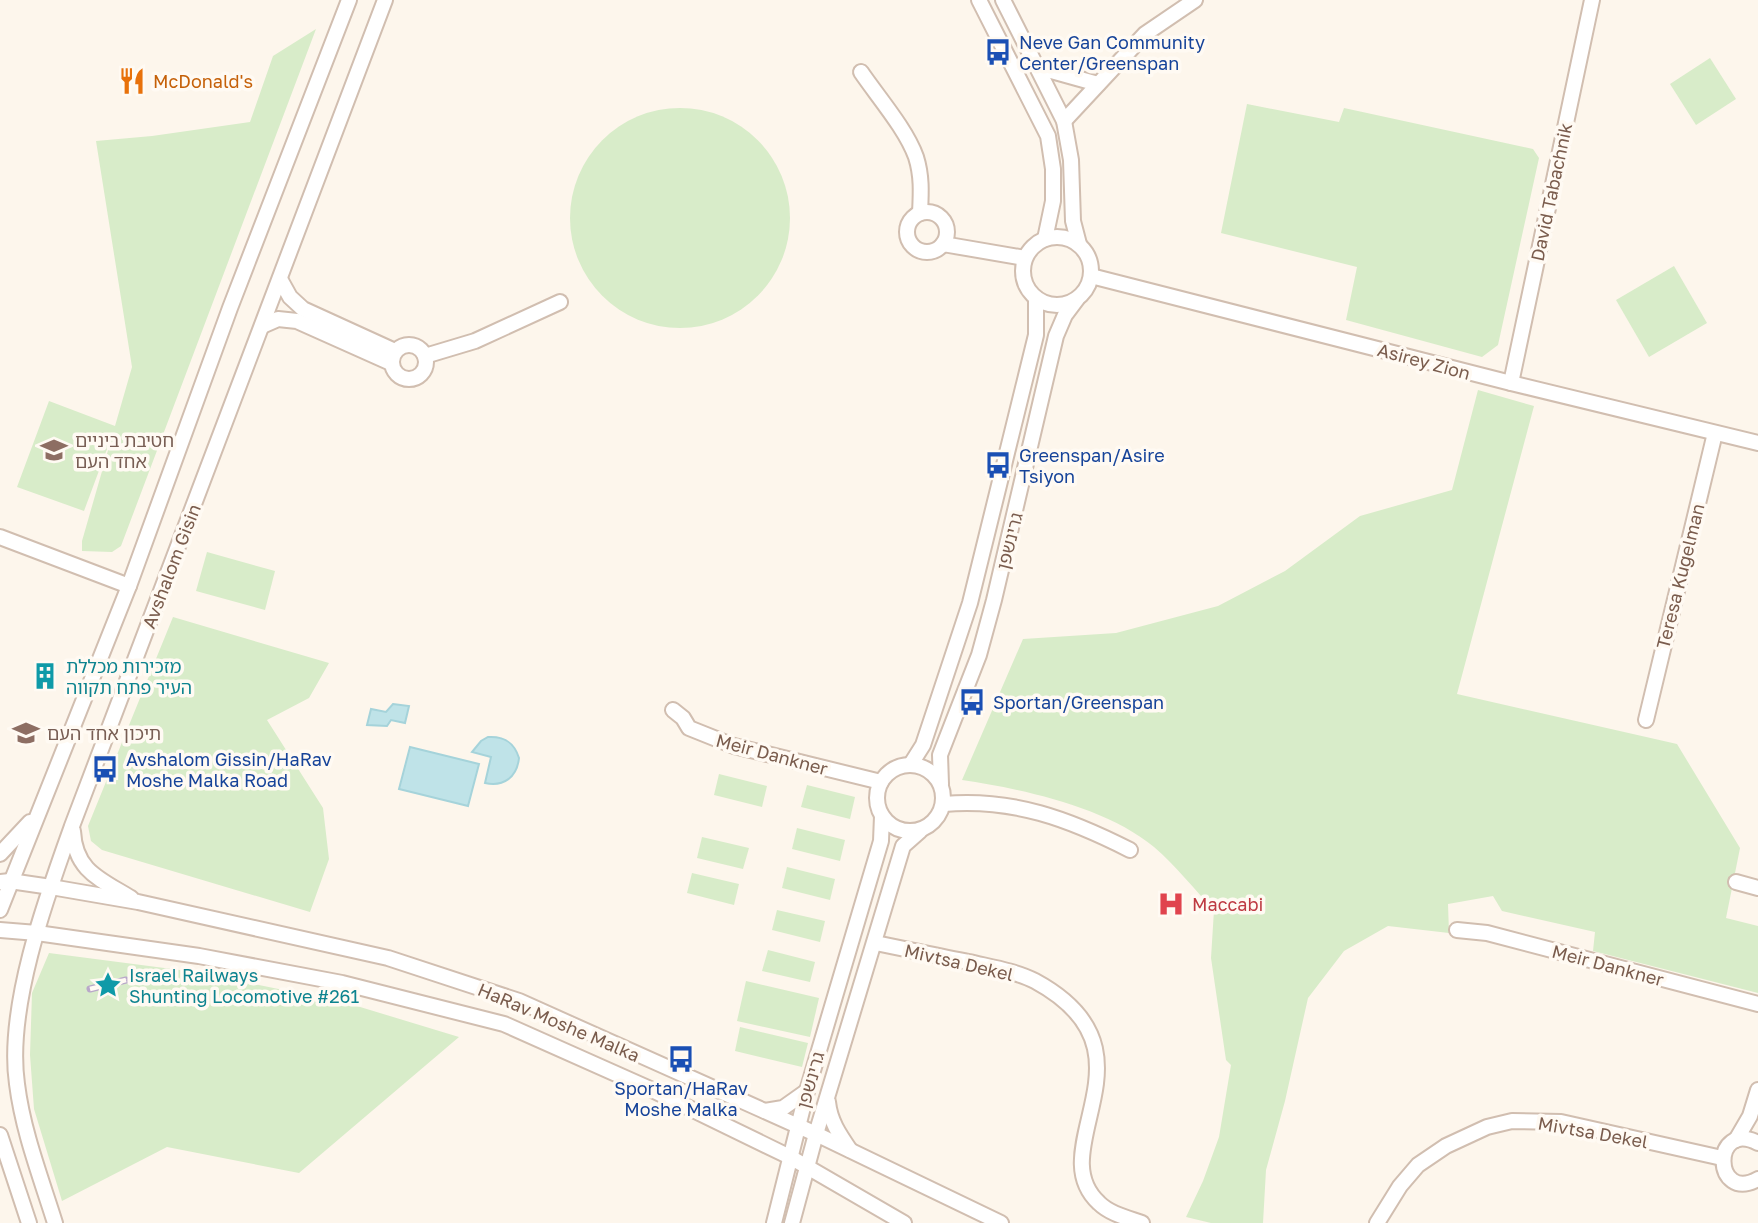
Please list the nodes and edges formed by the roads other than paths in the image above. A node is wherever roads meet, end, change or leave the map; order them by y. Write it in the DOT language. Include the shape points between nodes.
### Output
graph roads {
  1 [pos="349,0"];
  2 [pos="385,0"];
  3 [pos="979,0"];
  4 [pos="1003,0"];
  5 [pos="1195,0"];
  6 [pos="1592,0"];
  7 [pos="1037,67"];
  8 [pos="861,72"];
  9 [pos="1098,84"];
  10 [pos="1064,121"];
  11 [pos="920,212"];
  12 [pos="1045,239"];
  13 [pos="943,244"];
  14 [pos="1079,244"];
  15 [pos="1025,258"];
  16 [pos="1091,276"];
  17 [pos="280,279"];
  18 [pos="1036,298"];
  19 [pos="1077,299"];
  20 [pos="560,302"];
  21 [pos="262,326"];
  22 [pos="425,356"];
  23 [pos="393,357"];
  24 [pos="1511,383"];
  25 [pos="1715,433"];
  26 [pos="1758,443"];
  27 [pos="0,537"];
  28 [pos="128,586"];
  29 [pos="673,710"];
  30 [pos="1646,720"];
  31 [pos="911,764"];
  32 [pos="881,782"];
  33 [pos="941,784"];
  34 [pos="44,800"];
  35 [pos="944,804"];
  36 [pos="882,816"];
  37 [pos="72,826"];
  38 [pos="920,831"];
  39 [pos="1130,850"];
  40 [pos="0,854"];
  41 [pos="5,882"];
  42 [pos="1736,882"];
  43 [pos="51,887"];
  44 [pos="1758,888"];
  45 [pos="138,902"];
  46 [pos="0,910"];
  47 [pos="0,930"];
  48 [pos="1457,930"];
  49 [pos="37,933"];
  50 [pos="875,943"];
  51 [pos="1758,1004"];
  52 [pos="1758,1090"];
  53 [pos="807,1091"];
  54 [pos="828,1097"];
  55 [pos="764,1111"];
  56 [pos="797,1126"];
  57 [pos="816,1134"];
  58 [pos="0,1135"];
  59 [pos="1736,1140"];
  60 [pos="759,1142"];
  61 [pos="1758,1143"];
  62 [pos="851,1151"];
  63 [pos="790,1157"];
  64 [pos="1722,1158"];
  65 [pos="806,1167"];
  66 [pos="1758,1179"];
  67 [pos="836,1184"];
  68 [pos="782,1192"];
  69 [pos="800,1192"];
  70 [pos="29,1223"];
  71 [pos="55,1223"];
  72 [pos="774,1223"];
  73 [pos="792,1223"];
  74 [pos="904,1223"];
  75 [pos="1001,1223"];
  76 [pos="1142,1223"];
  77 [pos="1377,1223"];
  1 -- 28 [label="street, Avshalom Gisin"];
  2 -- 17 [label="street, Avshalom Gisin"];
  3 -- 12 [label="street" via="1048,136 1053,201"];
  4 -- 7 [label="street"];
  5 -- 9 [label="street" via="1145,34"];
  6 -- 24 [label="street, David Tabachnik"];
  7 -- 9 [label="street"];
  7 -- 10 [label="street"];
  8 -- 11 [label="street" via="916,155 922,182"];
  9 -- 10 [label="street"];
  10 -- 14 [label="street"];
  11 -- 13 [label="street" via="935,213 945,222"];
  11 -- 13 [label="street" via="909,223 910,243 928,252"];
  12 -- 14 [label="street" via="1056,236"];
  12 -- 15 [label="street"];
  13 -- 15 [label="street"];
  14 -- 16 [label="street" via="1087,253"];
  15 -- 18 [label="street" via="1024,282"];
  16 -- 19 [label="street"];
  16 -- 24 [label="street, Asirey Zion"];
  17 -- 21 [label="street, Avshalom Gisin"];
  17 -- 23 [label="street" via="303,309"];
  18 -- 19 [label="street" via="1055,305"];
  18 -- 31 [label="street, גרינשפן" via="1036,335 970,603 923,745"];
  19 -- 33 [label="street, גרינשפן" via="1056,336 979,655 940,755"];
  20 -- 22 [label="street" via="475,341"];
  21 -- 23 [label="street" via="278,319 297,321"];
  21 -- 37 [label="street, Avshalom Gisin"];
  22 -- 23 [label="street" via="412,345 400,347"];
  22 -- 23 [label="street" via="422,374 412,380 395,374"];
  24 -- 25 [label="street, Asirey Zion"];
  25 -- 26 [label="street, Asirey Zion"];
  25 -- 30 [label="street, Teresa Kugelman"];
  27 -- 28 [label="street"];
  28 -- 34 [label="street, Avshalom Gisin"];
  29 -- 32 [label="street, Meir Dankner" via="689,728 734,746"];
  31 -- 32 [label="street" via="888,773"];
  31 -- 33 [label="street" via="929,770"];
  32 -- 36 [label="street" via="877,805"];
  33 -- 35 [label="street"];
  34 -- 40 [label="street"];
  34 -- 41 [label="street, Avshalom Gisin"];
  35 -- 38 [label="street" via="938,817"];
  35 -- 39 [label="street" via="974,802 1047,814"];
  36 -- 38 [label="street" via="892,827"];
  36 -- 53 [label="street, גרינשפן" via="881,841"];
  37 -- 43 [label="street, Avshalom Gisin"];
  37 -- 45 [label="street" via="74,847 89,873"];
  38 -- 50 [label="street, גרינשפן" via="903,846"];
  41 -- 43 [label="street, HaRav Moshe Malka"];
  41 -- 46 [label="street, Avshalom Gisin"];
  42 -- 44 [label="street"];
  43 -- 45 [label="street, HaRav Moshe Malka"];
  43 -- 49 [label="street, Avshalom Gisin"];
  45 -- 55 [label="street, HaRav Moshe Malka" via="388,958 519,1001"];
  47 -- 49 [label="street, HaRav Moshe Malka"];
  48 -- 51 [label="street, Meir Dankner" via="1488,933"];
  49 -- 60 [label="street, HaRav Moshe Malka" via="342,982 504,1024"];
  49 -- 71 [label="street, Avshalom Gisin" via="22,992 16,1082"];
  50 -- 54 [label="street, גרינשפן"];
  50 -- 76 [label="street, Mivtsa Dekel" via="1033,980 1074,1011 1093,1040 1097,1056 1095,1095 1082,1150 1084,1180 1099,1203"];
  52 -- 59 [label="street"];
  53 -- 55 [label="street" via="783,1108"];
  53 -- 56 [label="street, גרינשפן"];
  54 -- 57 [label="street, גרינשפן"];
  54 -- 62 [label="street" via="829,1115"];
  55 -- 56 [label="street, HaRav Moshe Malka"];
  56 -- 57 [label="street, HaRav Moshe Malka"];
  56 -- 63 [label="street, גרינשפן"];
  57 -- 62 [label="street, HaRav Moshe Malka"];
  57 -- 65 [label="street, גרינשפן"];
  58 -- 70 [label="street"];
  59 -- 61 [label="street"];
  59 -- 64 [label="street"];
  60 -- 63 [label="street, HaRav Moshe Malka"];
  60 -- 68 [label="street" via="778,1165"];
  62 -- 75 [label="street, HaRav Moshe Malka"];
  63 -- 65 [label="street, HaRav Moshe Malka"];
  63 -- 68 [label="street, גרינשפן"];
  64 -- 66 [label="street" via="1726,1173 1736,1182"];
  64 -- 77 [label="street, Mivtsa Dekel" via="1561,1122 1512,1121 1446,1146 1418,1165"];
  65 -- 67 [label="street, HaRav Moshe Malka"];
  65 -- 69 [label="street"];
  67 -- 69 [label="street" via="809,1184"];
  67 -- 74 [label="street, HaRav Moshe Malka"];
  68 -- 72 [label="street, גרינשפן"];
  69 -- 73 [label="street"];
}
